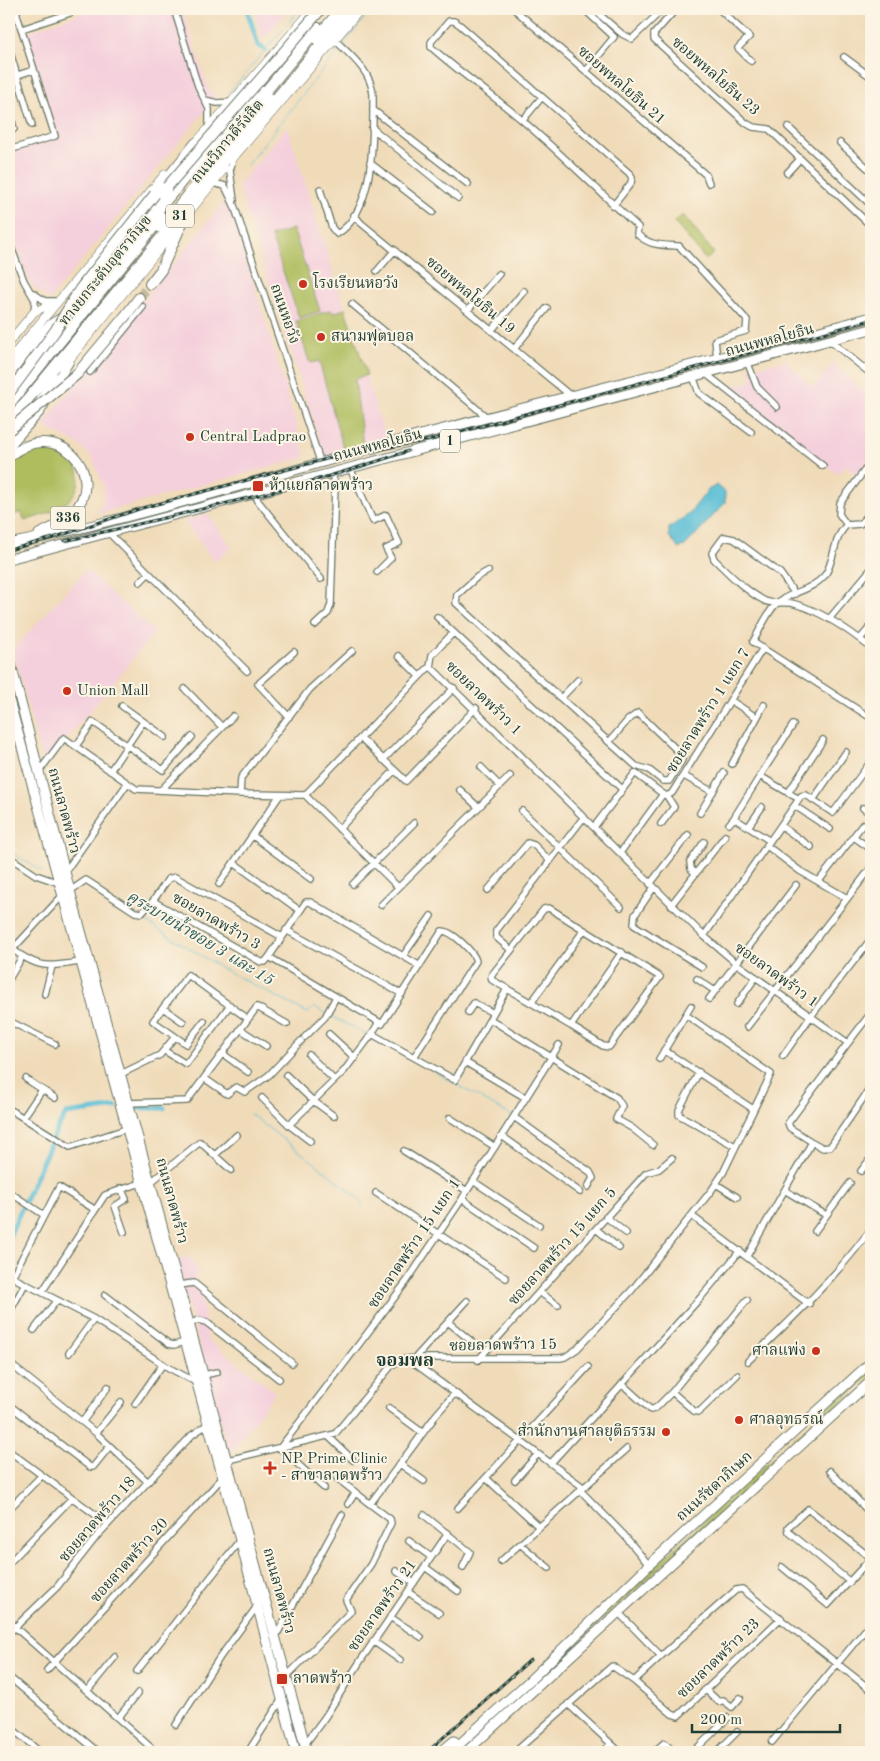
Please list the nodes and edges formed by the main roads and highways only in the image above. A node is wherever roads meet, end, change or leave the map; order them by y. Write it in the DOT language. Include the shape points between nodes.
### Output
graph roads {
  1 [pos="312,9"];
  2 [pos="321,9"];
  3 [pos="325,9"];
  4 [pos="333,9"];
  5 [pos="341,9"];
  6 [pos="350,9"];
  7 [pos="356,9"];
  8 [pos="362,9"];
  9 [pos="344,27"];
  10 [pos="258,74"];
  11 [pos="260,88"];
  12 [pos="196,143"];
  13 [pos="182,223"];
  14 [pos="149,252"];
  15 [pos="150,284"];
  16 [pos="60,298"];
  17 [pos="141,302"];
  18 [pos="81,306"];
  19 [pos="871,317"];
  20 [pos="871,329"];
  21 [pos="824,330"];
  22 [pos="92,331"];
  23 [pos="828,339"];
  24 [pos="9,342"];
  25 [pos="9,360"];
  26 [pos="68,361"];
  27 [pos="9,374"];
  28 [pos="54,378"];
  29 [pos="9,388"];
  30 [pos="9,394"];
  31 [pos="41,399"];
  32 [pos="9,404"];
  33 [pos="515,411"];
  34 [pos="9,415"];
  35 [pos="474,421"];
  36 [pos="9,422"];
  37 [pos="518,422"];
  38 [pos="25,426"];
  39 [pos="9,429"];
  40 [pos="477,433"];
  41 [pos="9,437"];
  42 [pos="9,446"];
  43 [pos="9,457"];
  44 [pos="29,540"];
  45 [pos="10,543"];
  46 [pos="11,559"];
  47 [pos="9,657"];
  48 [pos="9,674"];
  49 [pos="12,700"];
  50 [pos="36,763"];
  51 [pos="66,893"];
  52 [pos="118,1060"];
  53 [pos="108,1062"];
  54 [pos="125,1087"];
  55 [pos="115,1089"];
  56 [pos="146,1182"];
  57 [pos="871,1362"];
  58 [pos="871,1381"];
  59 [pos="223,1461"];
  60 [pos="227,1476"];
  61 [pos="578,1632"];
  62 [pos="586,1641"];
  63 [pos="530,1684"];
  64 [pos="306,1748"];
  65 [pos="296,1752"];
  66 [pos="442,1752"];
  67 [pos="450,1752"];
  68 [pos="459,1752"];
  69 [pos="466,1752"];
  1 -- 10 [label="main road, ถนนวิภาวดีรังสิต / 31"];
  2 -- 27 [label="highway, bridge" via="167,187 70,313 52,324"];
  3 -- 11 [label="highway, ถนนวิภาวดีรังสิต / 31"];
  4 -- 32 [label="highway, ทางยกระดับอุตราภิมุข / 31"];
  5 -- 34 [label="highway, ทางยกระดับอุตราภิมุข / 31"];
  6 -- 14 [label="highway, ถนนวิภาวดีรังสิต / 31"];
  7 -- 9 [label="highway"];
  8 -- 9 [label="main road, ถนนวิภาวดีรังสิต / 31"];
  9 -- 13 [label="main road, ถนนวิภาวดีรังสิต / 31"];
  10 -- 11 [label="highway"];
  10 -- 12 [label="main road, ถนนวิภาวดีรังสิต / 31"];
  11 -- 18 [label="highway, ถนนวิภาวดีรังสิต / 31"];
  12 -- 16 [label="main road, ถนนวิภาวดีรังสิต / 31" via="175,162"];
  12 -- 30 [label="highway, bridge" via="80,289 55,331"];
  13 -- 15 [label="highway" via="161,270"];
  13 -- 22 [label="main road, ถนนวิภาวดีรังสิต / 31"];
  14 -- 22 [label="highway"];
  14 -- 36 [label="highway, ถนนวิภาวดีรังสิต / 31"];
  16 -- 24 [label="main road" via="34,312"];
  16 -- 25 [label="main road, ถนนวิภาวดีรังสิต / 31"];
  17 -- 39 [label="highway, bridge" via="126,314 77,374"];
  18 -- 29 [label="highway"];
  18 -- 30 [label="highway, ถนนวิภาวดีรังสิต / 31"];
  19 -- 21 [label="main road, ถนนพหลโยธิน"];
  20 -- 23 [label="main road, ถนนพหลโยธิน / 1"];
  21 -- 23 [label="main road"];
  21 -- 33 [label="main road, ถนนพหลโยธิน / 1"];
  22 -- 26 [label="main road, ถนนวิภาวดีรังสิต / 31"];
  23 -- 37 [label="main road, ถนนพหลโยธิน / 1"];
  26 -- 28 [label="main road, ถนนวิภาวดีรังสิต / 31"];
  26 -- 38 [label="main road" via="40,410"];
  28 -- 31 [label="main road, ถนนวิภาวดีรังสิต / 31"];
  28 -- 39 [label="highway"];
  31 -- 38 [label="main road"];
  31 -- 41 [label="main road, ถนนวิภาวดีรังสิต / 31"];
  33 -- 35 [label="main road, ถนนพหลโยธิน / 1"];
  33 -- 37 [label="main road"];
  35 -- 40 [label="main road"];
  35 -- 44 [label="main road, ถนนพหลโยธิน / 1"];
  37 -- 40 [label="main road, ถนนพหลโยธิน / 1"];
  38 -- 42 [label="main road"];
  40 -- 46 [label="main road, ถนนพหลโยธิน / 1"];
  43 -- 44 [label="main road, 336" via="32,444 55,442 74,455 82,473 83,496 74,512 64,522"];
  44 -- 45 [label="main road, ถนนพหลโยธิน / 1"];
  47 -- 50 [label="main road, ถนนลาดพร้าว"];
  48 -- 49 [label="main road"];
  49 -- 50 [label="main road" via="31,757"];
  49 -- 51 [label="main road, ถนนลาดพร้าว" via="18,734 59,883"];
  50 -- 51 [label="main road, ถนนลาดพร้าว" via="65,872"];
  51 -- 52 [label="main road, ถนนลาดพร้าว"];
  51 -- 53 [label="main road, ถนนลาดพร้าว" via="80,962"];
  52 -- 53 [label="main road"];
  52 -- 54 [label="main road, ถนนลาดพร้าว"];
  53 -- 55 [label="main road, ถนนลาดพร้าว"];
  54 -- 55 [label="main road"];
  54 -- 56 [label="main road, ถนนลาดพร้าว"];
  55 -- 56 [label="main road, ถนนลาดพร้าว" via="126,1130"];
  56 -- 59 [label="main road, ถนนลาดพร้าว" via="190,1324"];
  56 -- 59 [label="main road, ถนนลาดพร้าว" via="196,1382"];
  57 -- 61 [label="main road, ถนนรัชดาภิเษก"];
  58 -- 62 [label="main road, ถนนรัชดาภิเษก"];
  59 -- 60 [label="main road, ถนนลาดพร้าว"];
  60 -- 64 [label="main road, ถนนลาดพร้าว"];
  60 -- 65 [label="main road, ถนนลาดพร้าว" via="240,1540"];
  61 -- 63 [label="main road, ถนนรัชดาภิเษก"];
  61 -- 66 [label="main road, ถนนรัชดาภิเษก"];
  62 -- 63 [label="main road, ถนนรัชดาภิเษก"];
  62 -- 69 [label="main road, ถนนรัชดาภิเษก"];
  63 -- 67 [label="main road, ถนนรัชดาภิเษก"];
  63 -- 68 [label="main road, ถนนรัชดาภิเษก"];
}
